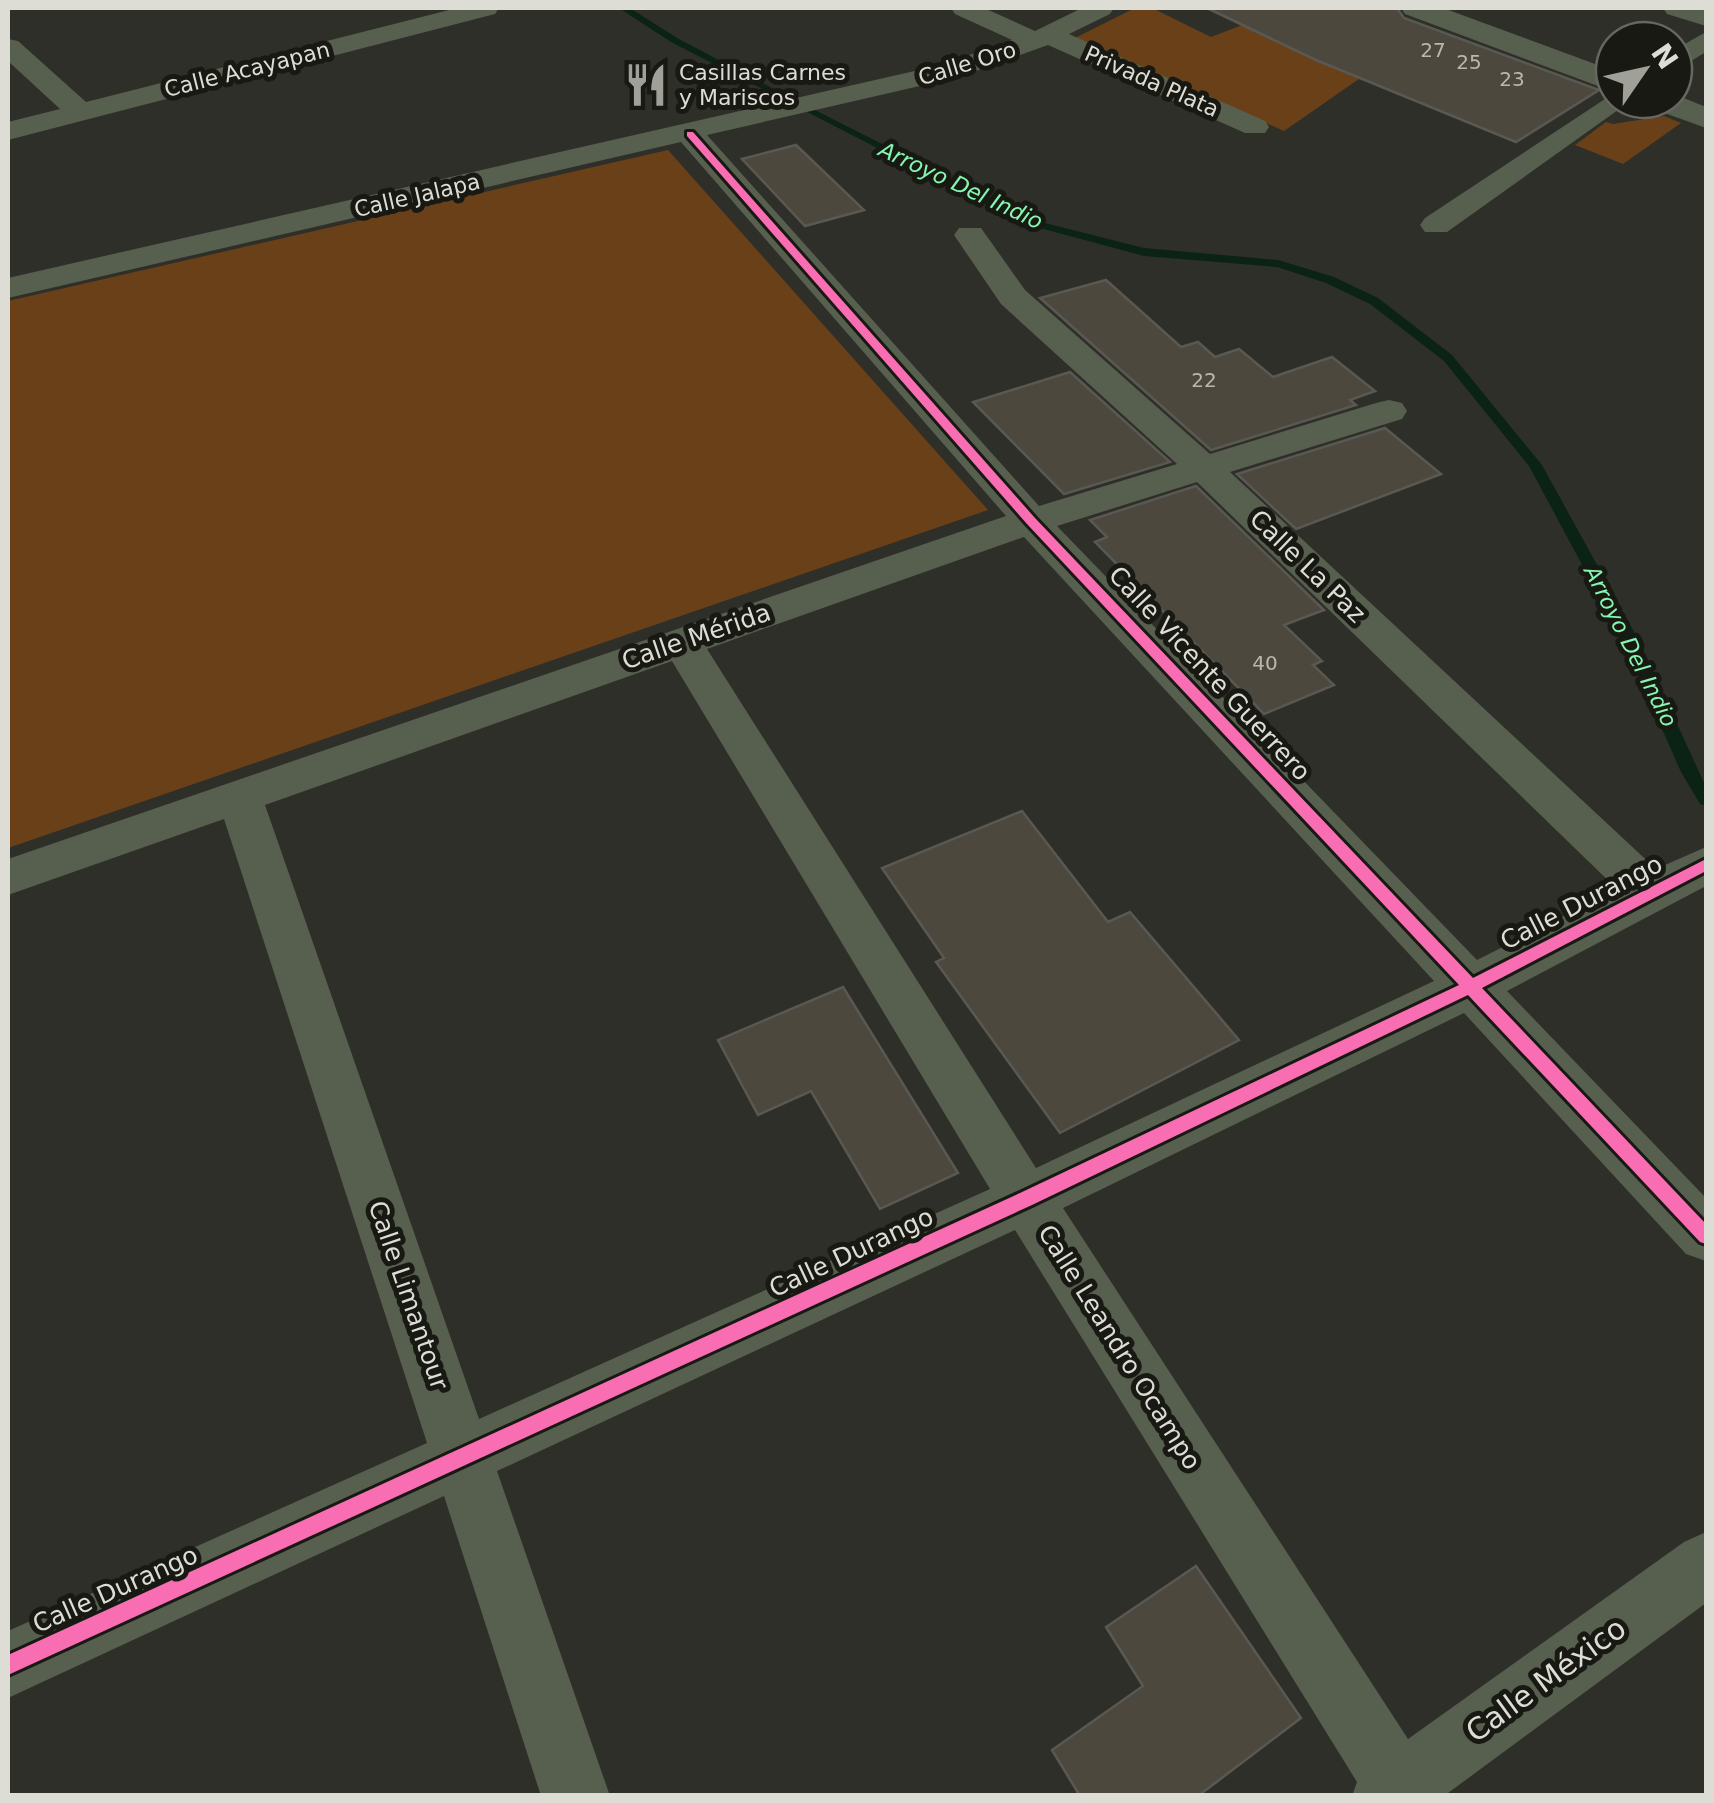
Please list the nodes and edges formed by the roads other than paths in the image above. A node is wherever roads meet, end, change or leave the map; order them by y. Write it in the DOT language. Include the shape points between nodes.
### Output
graph roads {
  1 [pos="486,8"];
  2 [pos="964,8"];
  3 [pos="1101,8"];
  4 [pos="1416,8"];
  5 [pos="1676,8"];
  6 [pos="1706,18"];
  7 [pos="1042,38"];
  8 [pos="8,47"];
  9 [pos="1594,75"];
  10 [pos="826,100"];
  11 [pos="80,112"];
  12 [pos="1594,116"];
  13 [pos="1255,127"];
  14 [pos="8,131"];
  15 [pos="690,134"];
  16 [pos="1436,225"];
  17 [pos="970,235"];
  18 [pos="8,288"];
  19 [pos="1389,412"];
  20 [pos="1203,466"];
  21 [pos="1031,521"];
  22 [pos="681,641"];
  23 [pos="240,795"];
  24 [pos="1700,868"];
  25 [pos="8,877"];
  26 [pos="1652,894"];
  27 [pos="1472,986"];
  28 [pos="1026,1199"];
  29 [pos="1706,1236"];
  30 [pos="465,1458"];
  31 [pos="1706,1564"];
  32 [pos="8,1665"];
  33 [pos="1396,1792"];
  34 [pos="576,1796"];
  1 -- 11 [label="street, Calle Acayapan"];
  2 -- 7 [label="street, Privada Plata"];
  3 -- 7 [label="street, Calle Oro"];
  4 -- 9 [label="street"];
  5 -- 6 [label="street"];
  7 -- 10 [label="street, Calle Oro" via="949,71"];
  7 -- 13 [label="street, Privada Plata"];
  8 -- 11 [label="street"];
  10 -- 15 [label="street, Calle Jalapa"];
  11 -- 14 [label="street, Calle Acayapan"];
  12 -- 16 [label="street"];
  15 -- 18 [label="street, Calle Jalapa"];
  15 -- 21 [label="street, Calle Vicente Guerrero"];
  17 -- 20 [label="street, Calle La Paz" via="1014,298"];
  19 -- 20 [label="street, Calle Mérida"];
  20 -- 21 [label="street, Calle Mérida"];
  20 -- 26 [label="street, Calle La Paz"];
  21 -- 22 [label="street, Calle Mérida"];
  21 -- 27 [label="street, Calle Vicente Guerrero"];
  22 -- 23 [label="street, Calle Mérida"];
  22 -- 28 [label="street, Calle Leandro Ocampo"];
  23 -- 25 [label="street, Calle Mérida"];
  23 -- 30 [label="street, Calle Limantour"];
  24 -- 26 [label="street, Calle Durango"];
  26 -- 27 [label="street, Calle Durango"];
  27 -- 28 [label="street, Calle Durango"];
  27 -- 29 [label="street, Calle Vicente Guerrero"];
  28 -- 30 [label="street, Calle Durango"];
  28 -- 33 [label="street, Calle Leandro Ocampo"];
  30 -- 32 [label="street, Calle Durango"];
  30 -- 34 [label="street, Calle Limantour"];
  31 -- 33 [label="street, Calle México"];
}
